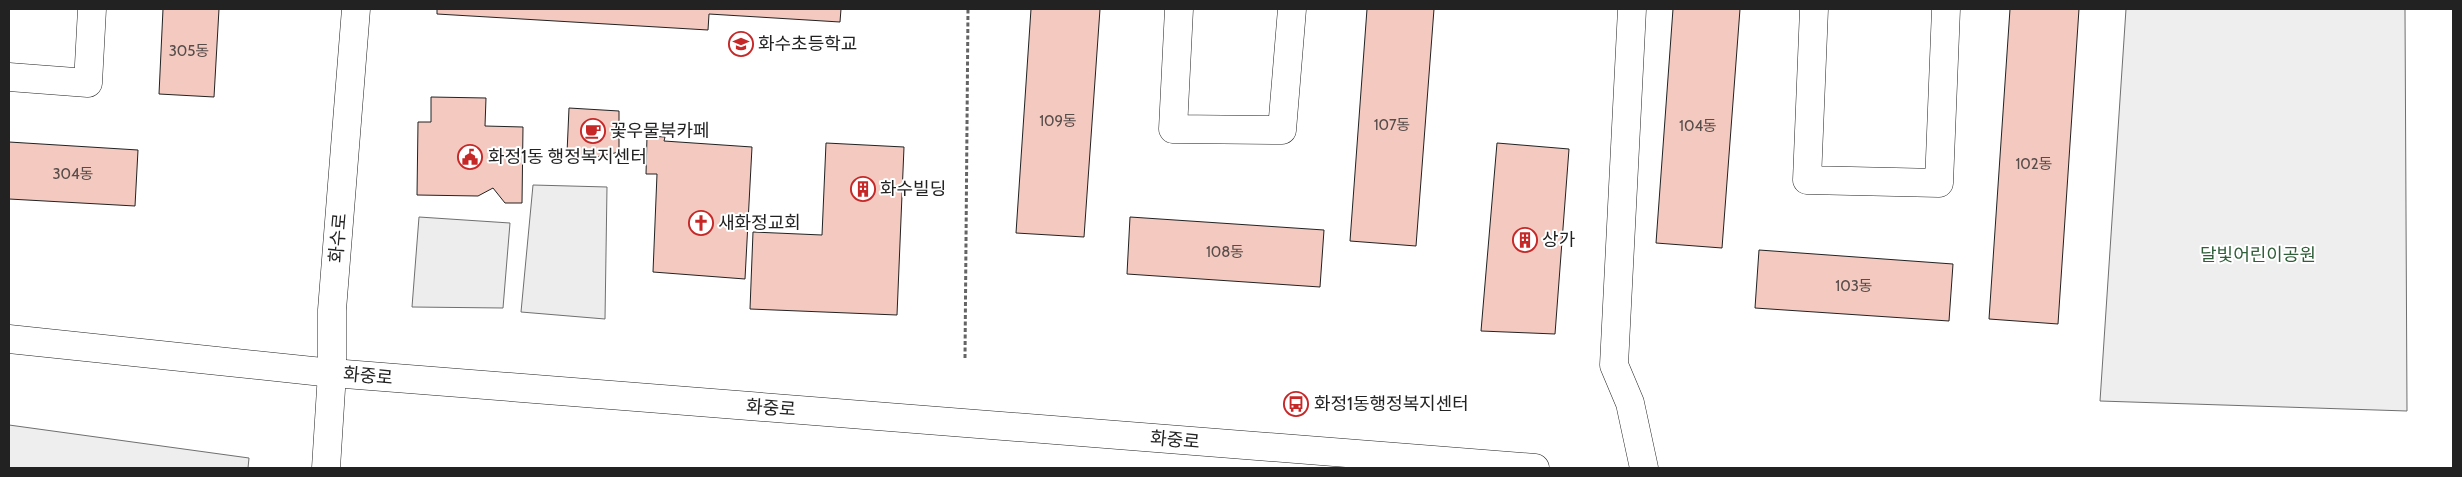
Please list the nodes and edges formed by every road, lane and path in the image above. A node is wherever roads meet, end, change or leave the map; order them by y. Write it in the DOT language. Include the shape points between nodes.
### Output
graph roads {
  1 [pos="92,9"];
  2 [pos="356,9"];
  3 [pos="968,9"];
  4 [pos="1178,9"];
  5 [pos="1292,9"];
  6 [pos="1632,9"];
  7 [pos="1814,9"];
  8 [pos="1946,9"];
  9 [pos="9,77"];
  10 [pos="9,339"];
  11 [pos="964,358"];
  12 [pos="332,373"];
  13 [pos="326,468"];
  14 [pos="1534,468"];
  15 [pos="1644,468"];
  1 -- 9 [label="main road" via="88,83"];
  2 -- 12 [label="main road, 화수로" via="332,310"];
  3 -- 11 [label="path"];
  4 -- 5 [label="main road" via="1173,130 1282,130"];
  6 -- 15 [label="main road" via="1614,365 1630,403"];
  7 -- 8 [label="main road" via="1807,180 1939,182"];
  10 -- 12 [label="main road, 화중로"];
  12 -- 13 [label="main road, 화수로"];
  12 -- 14 [label="main road, 화중로"];
}
